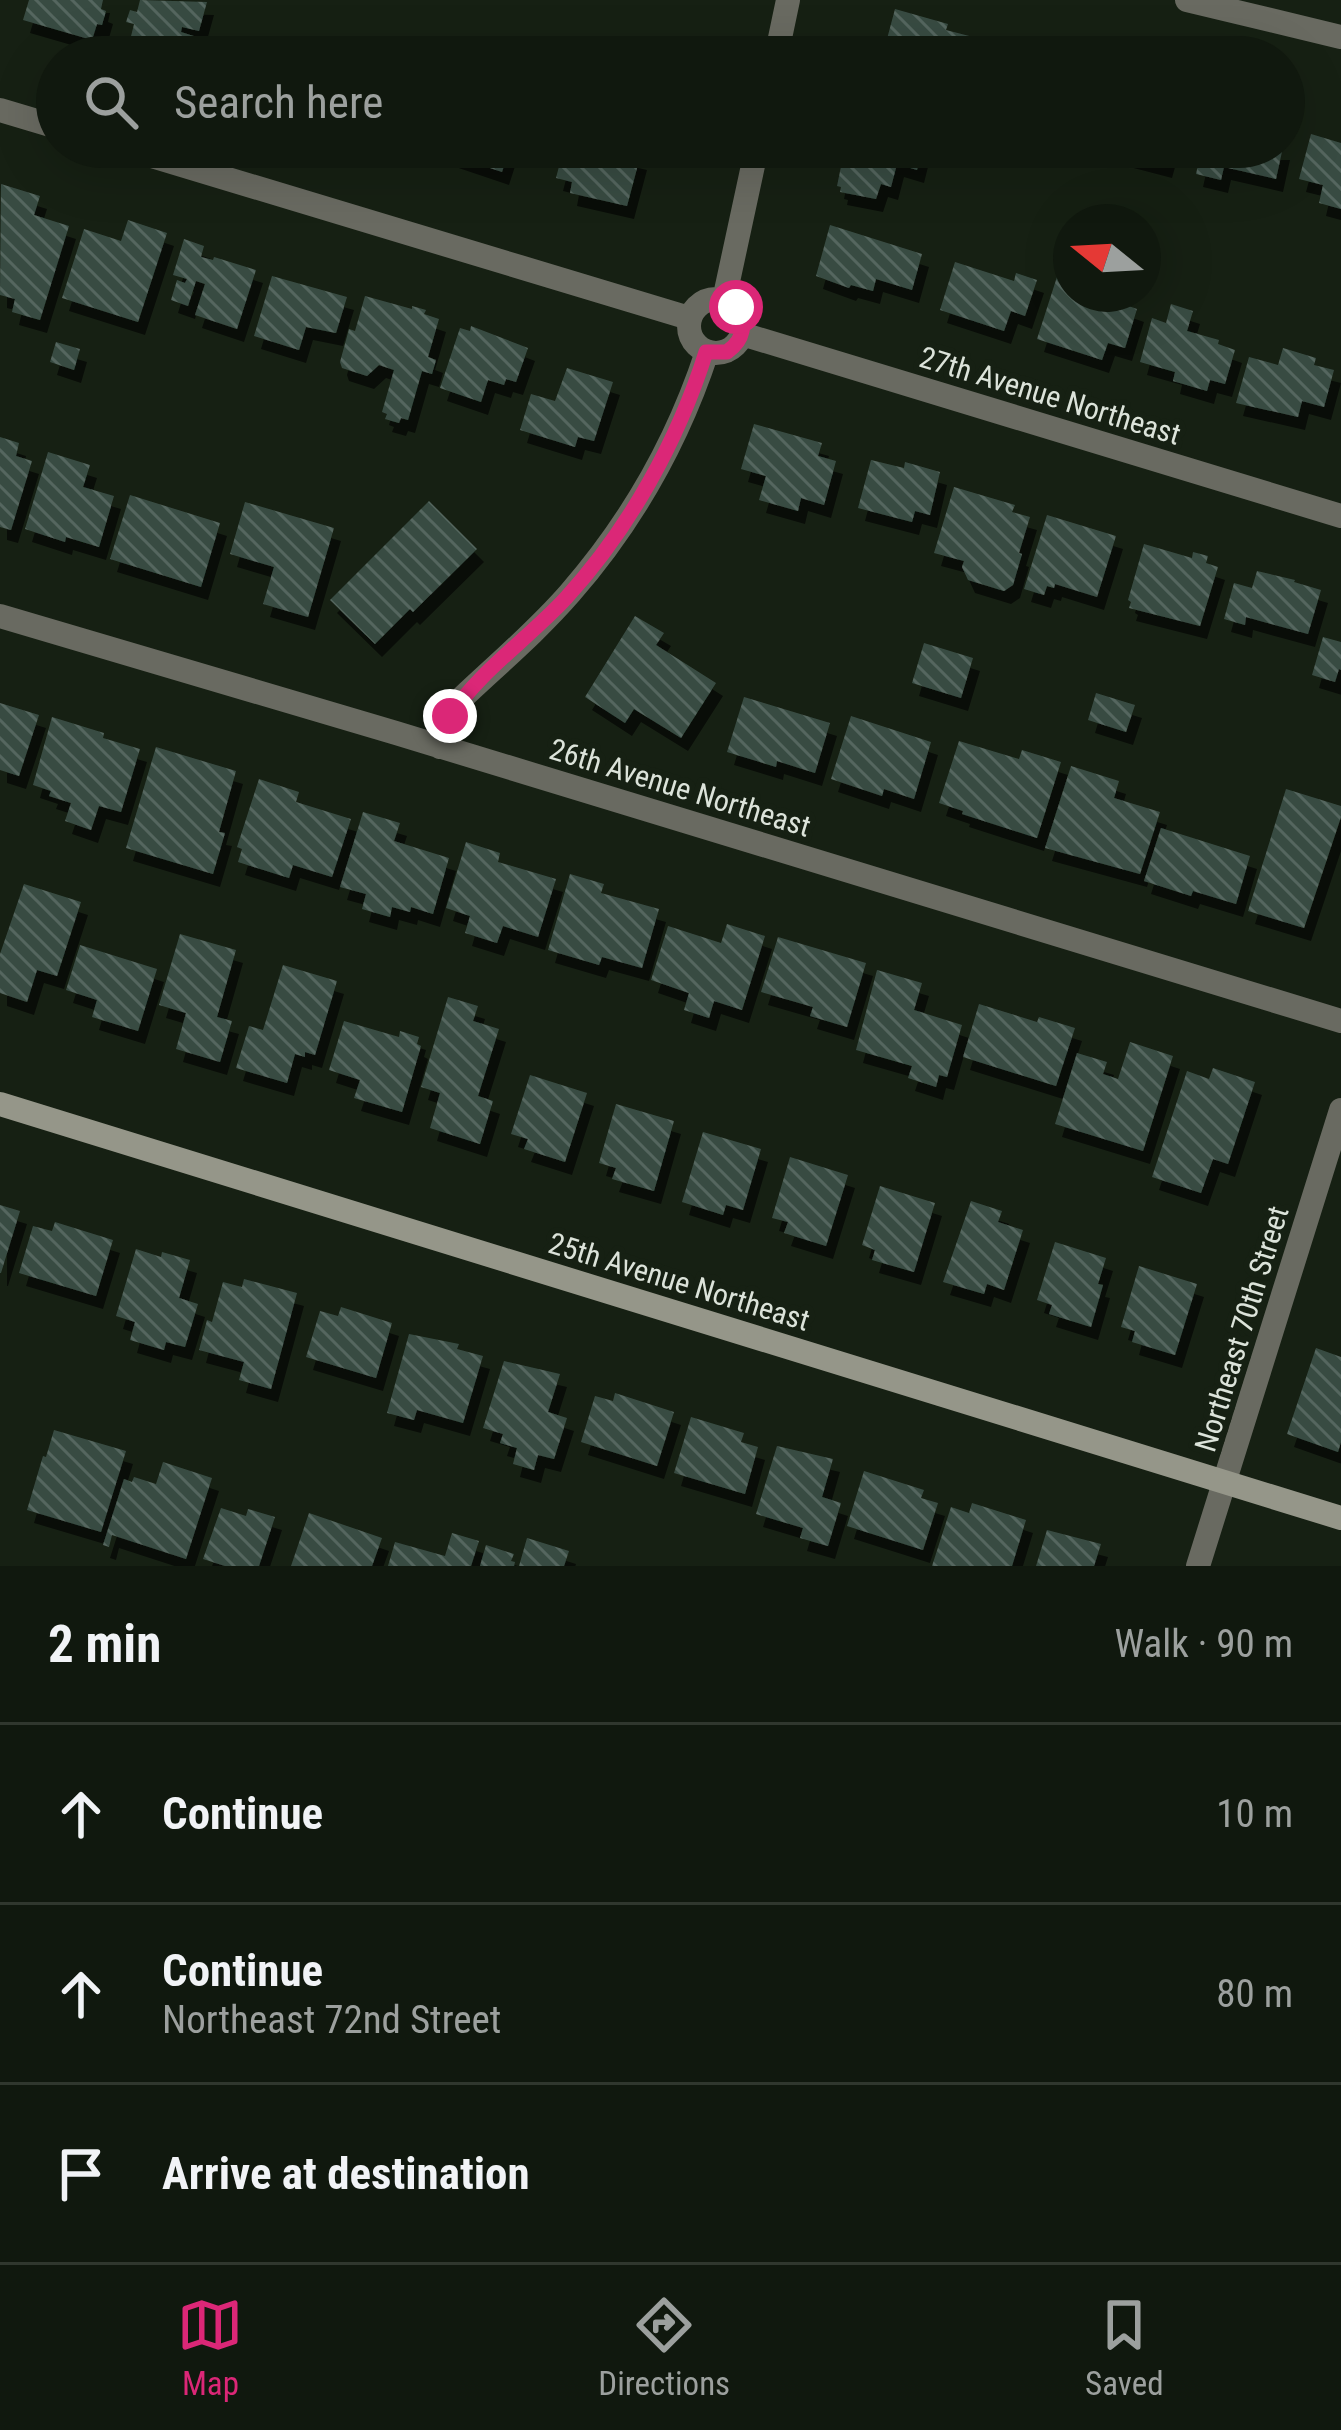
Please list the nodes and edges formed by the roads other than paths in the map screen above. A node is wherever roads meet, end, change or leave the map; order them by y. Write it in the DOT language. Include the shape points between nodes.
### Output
graph roads {
  1 [pos="788,0"];
  2 [pos="1187,0"];
  3 [pos="780,36"];
  4 [pos="1341,37"];
  5 [pos="0,110"];
  6 [pos="36,121"];
  7 [pos="192,168"];
  8 [pos="752,168"];
  9 [pos="724,300"];
  10 [pos="689,318"];
  11 [pos="742,334"];
  12 [pos="706,352"];
  13 [pos="1341,516"];
  14 [pos="0,616"];
  15 [pos="440,747"];
  16 [pos="1341,1021"];
  17 [pos="0,1104"];
  18 [pos="1341,1110"];
  19 [pos="1226,1483"];
  20 [pos="1341,1518"];
  21 [pos="1198,1566"];
  1 -- 3 [label="street"];
  2 -- 4 [label="street"];
  5 -- 6 [label="street"];
  7 -- 10 [label="street"];
  8 -- 9 [label="street"];
  9 -- 10 [label="street" via="710,299"];
  9 -- 11 [label="street" via="741,314"];
  10 -- 12 [label="street" via="690,336"];
  11 -- 12 [label="street" via="727,352"];
  11 -- 13 [label="street, 27th Avenue Northeast"];
  12 -- 15 [label="street" via="630,514 568,596 463,697"];
  14 -- 15 [label="street, 26th Avenue Northeast"];
  15 -- 16 [label="street, 26th Avenue Northeast"];
  17 -- 19 [label="main road, 25th Avenue Northeast"];
  18 -- 19 [label="street, Northeast 70th Street"];
  19 -- 20 [label="main road, 25th Avenue Northeast"];
  19 -- 21 [label="street, Northeast 70th Street"];
}
